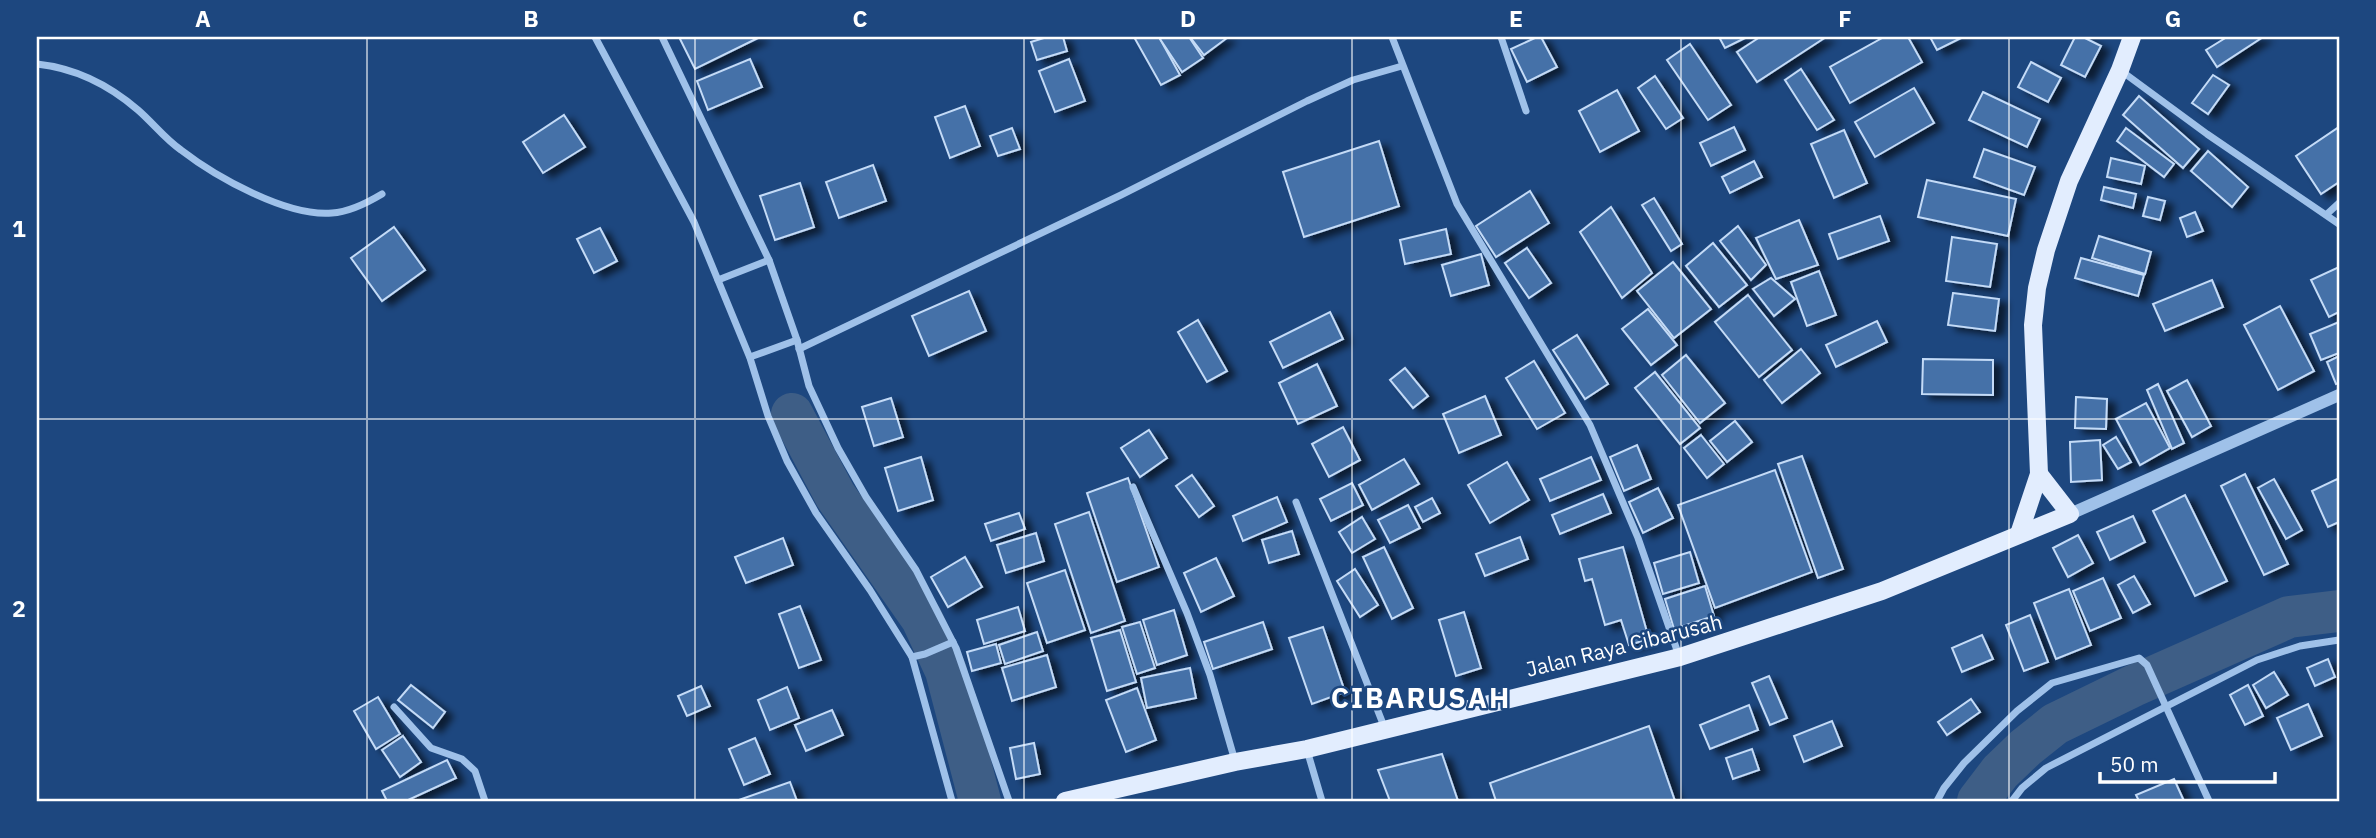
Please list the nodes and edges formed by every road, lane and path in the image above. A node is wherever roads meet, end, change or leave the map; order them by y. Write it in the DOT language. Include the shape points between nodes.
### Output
graph roads {
  1 [pos="595,37"];
  2 [pos="662,37"];
  3 [pos="1392,37"];
  4 [pos="1501,37"];
  5 [pos="2132,37"];
  6 [pos="37,64"];
  7 [pos="1402,66"];
  8 [pos="2120,70"];
  9 [pos="1527,111"];
  10 [pos="382,194"];
  11 [pos="2339,203"];
  12 [pos="2327,214"];
  13 [pos="2339,224"];
  14 [pos="767,260"];
  15 [pos="718,280"];
  16 [pos="793,342"];
  17 [pos="799,349"];
  18 [pos="750,357"];
  19 [pos="2339,396"];
  20 [pos="2039,474"];
  21 [pos="1133,487"];
  22 [pos="1296,502"];
  23 [pos="2070,514"];
  24 [pos="2019,534"];
  25 [pos="2339,640"];
  26 [pos="951,643"];
  27 [pos="912,657"];
  28 [pos="1679,657"];
  29 [pos="394,707"];
  30 [pos="2165,708"];
  31 [pos="1385,729"];
  32 [pos="1307,749"];
  33 [pos="1236,762"];
  34 [pos="485,801"];
  35 [pos="952,801"];
  36 [pos="1009,801"];
  37 [pos="1065,801"];
  38 [pos="1322,801"];
  39 [pos="1937,801"];
  40 [pos="2012,801"];
  41 [pos="2209,801"];
  1 -- 15 [label="street" via="678,191"];
  2 -- 14 [label="street"];
  3 -- 7 [label="street"];
  4 -- 9 [label="street"];
  5 -- 8 [label="main road"];
  6 -- 10 [label="street" via="87,77 112,90 210,170 282,205 333,213 366,204"];
  7 -- 17 [label="street" via="1353,80 1307,101"];
  7 -- 28 [label="street" via="1457,204 1590,425 1639,538"];
  8 -- 12 [label="street"];
  8 -- 20 [label="main road" via="2069,181 2037,288 2033,325"];
  11 -- 12 [label="street"];
  12 -- 13 [label="street"];
  14 -- 15 [label="street"];
  14 -- 16 [label="street"];
  15 -- 18 [label="street"];
  16 -- 17 [label="street"];
  16 -- 18 [label="street"];
  17 -- 26 [label="street" via="808,386 838,448 916,570"];
  18 -- 27 [label="street" via="768,416 816,513"];
  19 -- 23 [label="street"];
  20 -- 23 [label="main road"];
  20 -- 24 [label="main road"];
  21 -- 33 [label="street" via="1210,674"];
  22 -- 31 [label="street"];
  23 -- 24 [label="main road, Jalan Raya Cibarusah"];
  24 -- 28 [label="main road, Jalan Raya Cibarusah" via="1882,591"];
  25 -- 30 [label="street" via="2300,646 2258,660"];
  26 -- 27 [label="street"];
  26 -- 36 [label="street"];
  27 -- 35 [label="street"];
  28 -- 31 [label="main road, Jalan Raya Cibarusah"];
  29 -- 34 [label="street" via="431,747 462,759 475,771"];
  30 -- 39 [label="street" via="2144,661 2132,659 2052,683 1964,763"];
  30 -- 40 [label="street" via="2046,768"];
  30 -- 41 [label="street"];
  31 -- 32 [label="main road, Jalan Raya Cibarusah"];
  32 -- 33 [label="main road, Jalan Raya Cibarusah"];
  32 -- 38 [label="street"];
  33 -- 37 [label="main road, Jalan Raya Cibarusah"];
}
